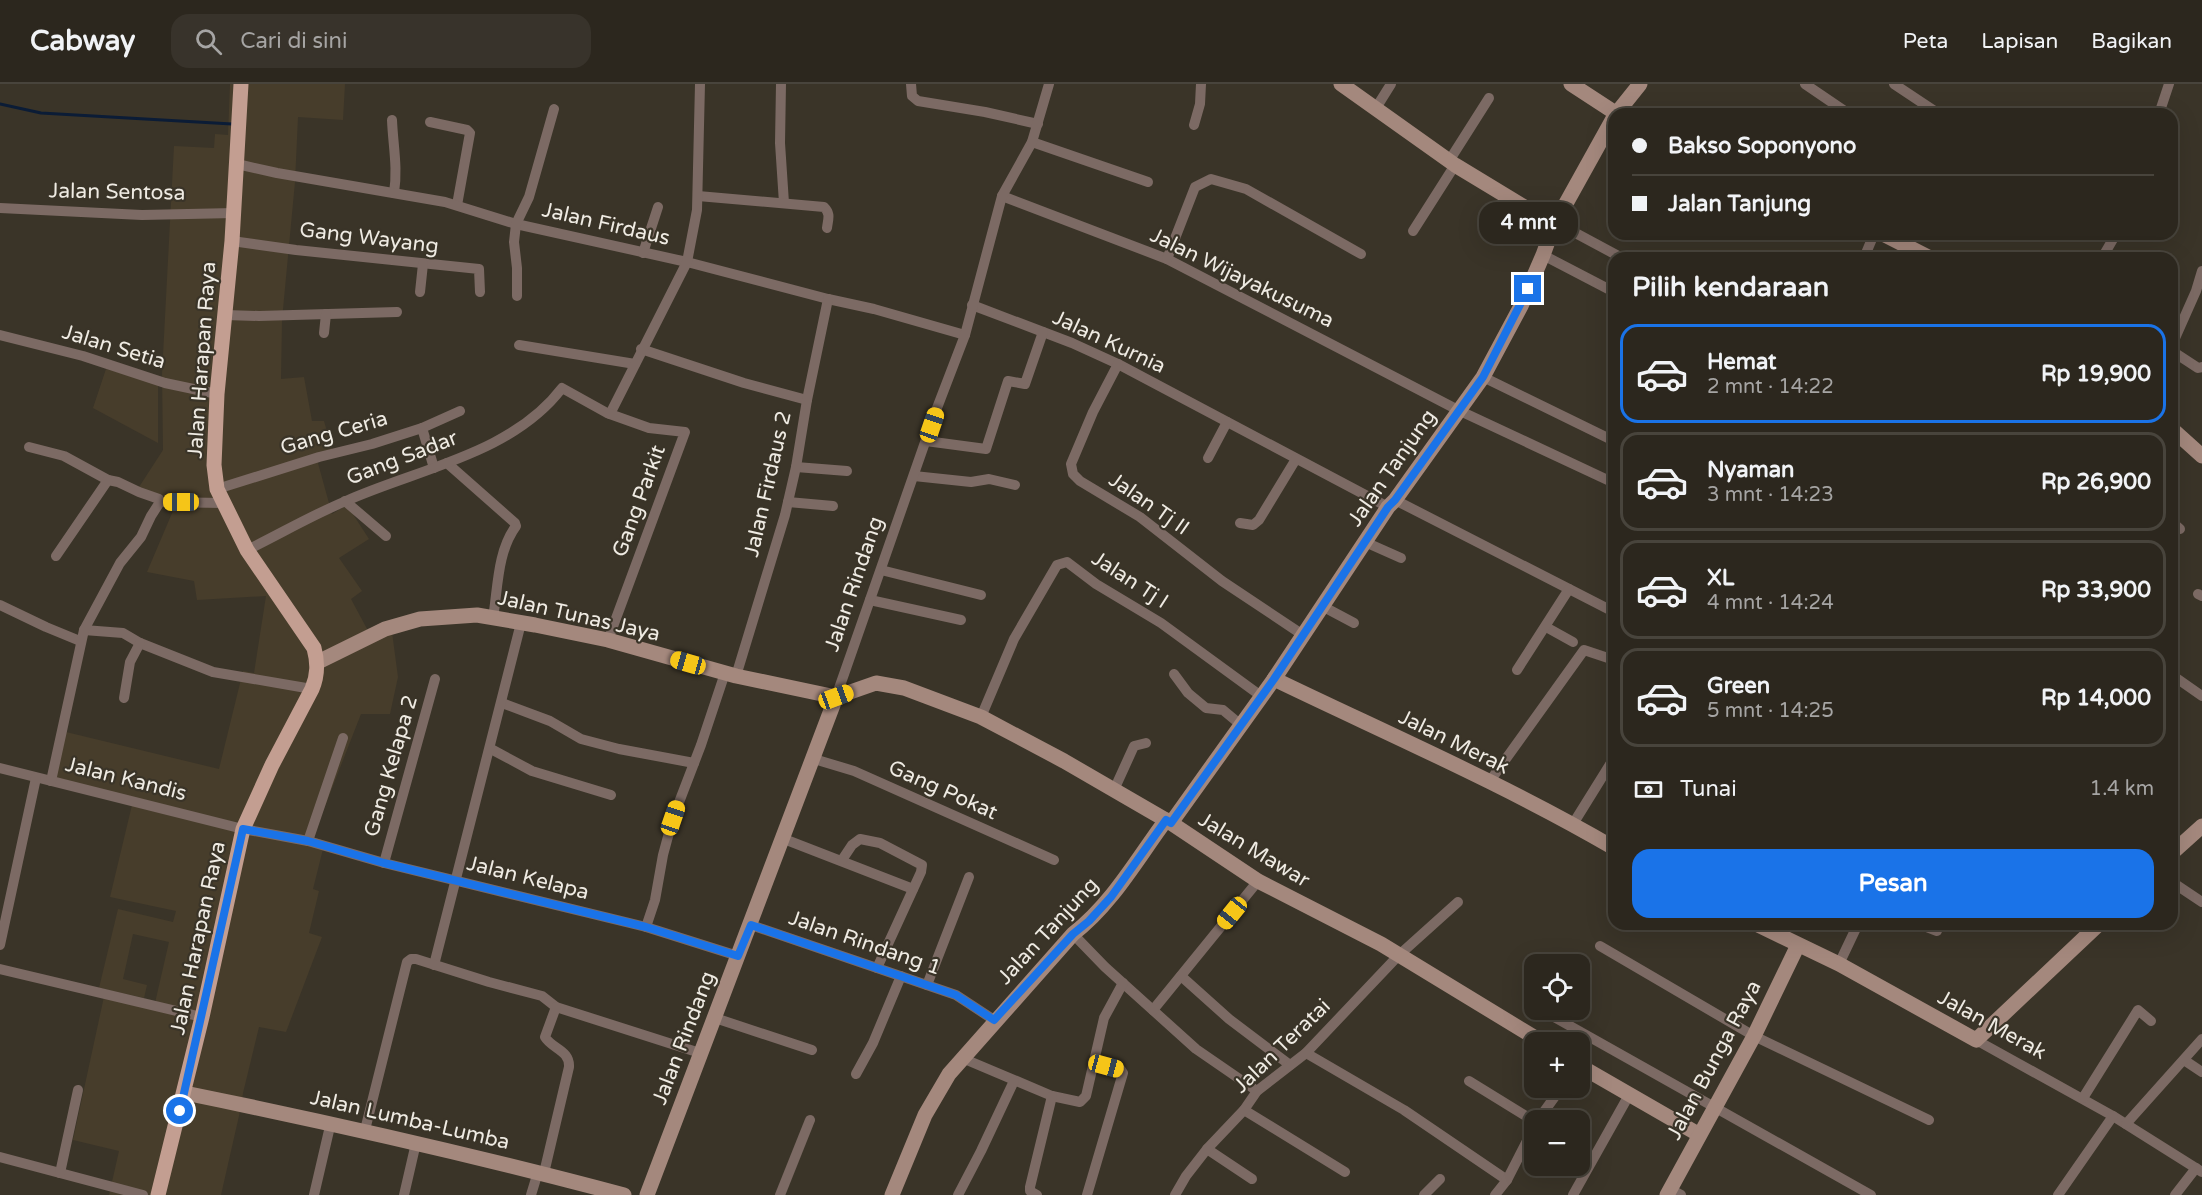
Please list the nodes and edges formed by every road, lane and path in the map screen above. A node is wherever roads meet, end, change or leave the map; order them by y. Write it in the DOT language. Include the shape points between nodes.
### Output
graph roads {
  1 [pos="241,84"];
  2 [pos="700,84"];
  3 [pos="781,84"];
  4 [pos="911,84"];
  5 [pos="1049,84"];
  6 [pos="1201,84"];
  7 [pos="1341,84"];
  8 [pos="1391,84"];
  9 [pos="1571,84"];
  10 [pos="1640,84"];
  11 [pos="1804,84"];
  12 [pos="1894,84"];
  13 [pos="2169,84"];
  14 [pos="1489,98"];
  15 [pos="1376,108"];
  16 [pos="1621,108"];
  17 [pos="1840,108"];
  18 [pos="1930,108"];
  19 [pos="2161,108"];
  20 [pos="554,109"];
  21 [pos="1608,109"];
  22 [pos="392,120"];
  23 [pos="430,122"];
  24 [pos="1038,124"];
  25 [pos="1194,125"];
  26 [pos="1608,129"];
  27 [pos="1032,142"];
  28 [pos="1452,163"];
  29 [pos="237,164"];
  30 [pos="1148,182"];
  31 [pos="394,193"];
  32 [pos="698,196"];
  33 [pos="1002,196"];
  34 [pos="784,203"];
  35 [pos="457,205"];
  36 [pos="658,207"];
  37 [pos="0,208"];
  38 [pos="234,213"];
  39 [pos="1555,223"];
  40 [pos="516,224"];
  41 [pos="826,228"];
  42 [pos="1413,231"];
  43 [pos="232,240"];
  44 [pos="1895,240"];
  45 [pos="1611,252"];
  46 [pos="1918,252"];
  47 [pos="643,253"];
  48 [pos="1361,254"];
  49 [pos="1543,255"];
  50 [pos="1167,259"];
  51 [pos="687,262"];
  52 [pos="423,264"];
  53 [pos="2202,271"];
  54 [pos="1608,289"];
  55 [pos="420,292"];
  56 [pos="480,292"];
  57 [pos="2199,292"];
  58 [pos="517,296"];
  59 [pos="828,299"];
  60 [pos="972,305"];
  61 [pos="397,312"];
  62 [pos="326,314"];
  63 [pos="225,315"];
  64 [pos="1043,332"];
  65 [pos="324,333"];
  66 [pos="2178,333"];
  67 [pos="965,335"];
  68 [pos="1,337"];
  69 [pos="519,345"];
  70 [pos="641,349"];
  71 [pos="2178,355"];
  72 [pos="635,364"];
  73 [pos="1119,364"];
  74 [pos="2202,367"];
  75 [pos="1483,377"];
  76 [pos="561,388"];
  77 [pos="217,394"];
  78 [pos="807,400"];
  79 [pos="1458,410"];
  80 [pos="460,411"];
  81 [pos="610,414"];
  82 [pos="1227,422"];
  83 [pos="422,428"];
  84 [pos="2178,434"];
  85 [pos="1608,438"];
  86 [pos="926,441"];
  87 [pos="28,447"];
  88 [pos="2202,456"];
  89 [pos="1208,458"];
  90 [pos="1296,459"];
  91 [pos="447,463"];
  92 [pos="796,467"];
  93 [pos="434,468"];
  94 [pos="847,471"];
  95 [pos="914,476"];
  96 [pos="108,480"];
  97 [pos="1608,480"];
  98 [pos="1015,485"];
  99 [pos="217,489"];
  100 [pos="345,501"];
  101 [pos="160,502"];
  102 [pos="788,502"];
  103 [pos="223,503"];
  104 [pos="1392,503"];
  105 [pos="832,506"];
  106 [pos="1240,523"];
  107 [pos="386,536"];
  108 [pos="1365,542"];
  109 [pos="247,550"];
  110 [pos="56,556"];
  111 [pos="1401,558"];
  112 [pos="881,570"];
  113 [pos="1569,589"];
  114 [pos="981,595"];
  115 [pos="870,600"];
  116 [pos="0,605"];
  117 [pos="1322,606"];
  118 [pos="1608,609"];
  119 [pos="494,618"];
  120 [pos="961,620"];
  121 [pos="1354,622"];
  122 [pos="521,623"];
  123 [pos="1545,627"];
  124 [pos="1303,634"];
  125 [pos="82,636"];
  126 [pos="609,640"];
  127 [pos="1572,642"];
  128 [pos="140,643"];
  129 [pos="1608,658"];
  130 [pos="318,662"];
  131 [pos="1517,670"];
  132 [pos="731,674"];
  133 [pos="1173,674"];
  134 [pos="435,679"];
  135 [pos="1274,679"];
  136 [pos="2178,679"];
  137 [pos="312,689"];
  138 [pos="1261,696"];
  139 [pos="2202,696"];
  140 [pos="836,697"];
  141 [pos="124,698"];
  142 [pos="502,704"];
  143 [pos="981,717"];
  144 [pos="1241,725"];
  145 [pos="343,738"];
  146 [pos="1146,743"];
  147 [pos="491,748"];
  148 [pos="814,759"];
  149 [pos="694,763"];
  150 [pos="0,768"];
  151 [pos="1608,768"];
  152 [pos="36,778"];
  153 [pos="51,781"];
  154 [pos="1490,782"];
  155 [pos="1114,790"];
  156 [pos="611,795"];
  157 [pos="1168,822"];
  158 [pos="1573,824"];
  159 [pos="2202,826"];
  160 [pos="243,829"];
  161 [pos="784,839"];
  162 [pos="308,841"];
  163 [pos="1608,844"];
  164 [pos="2178,844"];
  165 [pos="842,860"];
  166 [pos="1054,860"];
  167 [pos="384,863"];
  168 [pos="969,877"];
  169 [pos="456,881"];
  170 [pos="1258,881"];
  171 [pos="2178,886"];
  172 [pos="913,889"];
  173 [pos="1458,902"];
  174 [pos="2202,902"];
  175 [pos="751,925"];
  176 [pos="646,927"];
  177 [pos="1768,930"];
  178 [pos="1855,930"];
  179 [pos="1932,930"];
  180 [pos="2093,930"];
  181 [pos="1937,932"];
  182 [pos="1073,934"];
  183 [pos="0,945"];
  184 [pos="1798,945"];
  185 [pos="1600,946"];
  186 [pos="738,956"];
  187 [pos="1398,956"];
  188 [pos="1839,964"];
  189 [pos="434,965"];
  190 [pos="877,968"];
  191 [pos="0,969"];
  192 [pos="901,976"];
  193 [pos="1181,976"];
  194 [pos="1123,983"];
  195 [pos="927,985"];
  196 [pos="556,1007"];
  197 [pos="1153,1011"];
  198 [pos="202,1017"];
  199 [pos="715,1018"];
  200 [pos="994,1020"];
  201 [pos="1559,1020"];
  202 [pos="2151,1021"];
  203 [pos="1525,1032"];
  204 [pos="1754,1036"];
  205 [pos="2202,1039"];
  206 [pos="1976,1040"];
  207 [pos="812,1050"];
  208 [pos="700,1053"];
  209 [pos="1306,1053"];
  210 [pos="962,1058"];
  211 [pos="2184,1060"];
  212 [pos="1093,1062"];
  213 [pos="1290,1065"];
  214 [pos="1590,1071"];
  215 [pos="2202,1072"];
  216 [pos="856,1074"];
  217 [pos="1014,1081"];
  218 [pos="1469,1081"];
  219 [pos="78,1090"];
  220 [pos="1257,1091"];
  221 [pos="184,1093"];
  222 [pos="1629,1095"];
  223 [pos="1052,1096"];
  224 [pos="1553,1098"];
  225 [pos="2083,1098"];
  226 [pos="1714,1108"];
  227 [pos="1244,1110"];
  228 [pos="1544,1110"];
  229 [pos="1524,1114"];
  230 [pos="2113,1116"];
  231 [pos="810,1120"];
  232 [pos="1929,1120"];
  233 [pos="331,1122"];
  234 [pos="2126,1124"];
  235 [pos="365,1130"];
  236 [pos="1698,1134"];
  237 [pos="416,1143"];
  238 [pos="1524,1147"];
  239 [pos="1208,1149"];
  240 [pos="0,1157"];
  241 [pos="2199,1170"];
  242 [pos="1345,1172"];
  243 [pos="60,1173"];
  244 [pos="541,1173"];
  245 [pos="1252,1179"];
  246 [pos="1440,1179"];
  247 [pos="1507,1180"];
  248 [pos="1672,1193"];
  249 [pos="143,1195"];
  250 [pos="158,1195"];
  251 [pos="314,1195"];
  252 [pos="404,1195"];
  253 [pos="531,1195"];
  254 [pos="624,1195"];
  255 [pos="647,1195"];
  256 [pos="780,1195"];
  257 [pos="892,1195"];
  258 [pos="958,1195"];
  259 [pos="1036,1195"];
  260 [pos="1086,1195"];
  261 [pos="1175,1195"];
  262 [pos="1424,1195"];
  263 [pos="1495,1195"];
  264 [pos="1572,1195"];
  265 [pos="1871,1195"];
  266 [pos="2058,1195"];
  267 [pos="2175,1195"];
  1 -- 29 [label="main road, Jalan Harapan Raya"];
  2 -- 32 [label="street"];
  3 -- 34 [label="street"];
  4 -- 24 [label="street" via="912,96 918,101"];
  5 -- 24 [label="street, Jalan Rindang"];
  6 -- 25 [label="street"];
  7 -- 15 [label="street"];
  8 -- 15 [label="street"];
  9 -- 21 [label="street"];
  10 -- 16 [label="street, Jalan Tanjung"];
  11 -- 17 [label="street"];
  12 -- 18 [label="street"];
  13 -- 19 [label="street"];
  14 -- 28 [label="street"];
  15 -- 28 [label="street"];
  20 -- 40 [label="street" via="529,197"];
  22 -- 31 [label="street" via="397,165"];
  23 -- 35 [label="street" via="470,133"];
  24 -- 27 [label="street, Jalan Rindang"];
  26 -- 39 [label="street, Jalan Tanjung"];
  27 -- 30 [label="street"];
  27 -- 33 [label="street, Jalan Rindang"];
  28 -- 39 [label="street"];
  28 -- 42 [label="street"];
  29 -- 31 [label="street, Jalan Firdaus"];
  29 -- 38 [label="main road, Jalan Harapan Raya"];
  31 -- 35 [label="street, Jalan Firdaus"];
  32 -- 34 [label="street"];
  32 -- 51 [label="street"];
  33 -- 50 [label="street, Jalan Wijayakusuma"];
  33 -- 60 [label="street, Jalan Rindang"];
  34 -- 41 [label="street" via="824,207 829,215"];
  35 -- 40 [label="street, Jalan Firdaus"];
  36 -- 47 [label="street"];
  37 -- 38 [label="street, Jalan Sentosa" via="142,215"];
  38 -- 43 [label="main road, Jalan Harapan Raya"];
  39 -- 45 [label="street"];
  39 -- 49 [label="street, Jalan Tanjung"];
  40 -- 47 [label="street, Jalan Firdaus"];
  40 -- 58 [label="street"];
  43 -- 52 [label="street, Gang Wayang"];
  43 -- 63 [label="main road, Jalan Harapan Raya"];
  44 -- 46 [label="street"];
  47 -- 51 [label="street, Jalan Firdaus"];
  48 -- 50 [label="street" via="1246,189 1211,179 1195,187"];
  49 -- 54 [label="street"];
  49 -- 75 [label="street, Jalan Tanjung"];
  50 -- 79 [label="street, Jalan Wijayakusuma"];
  51 -- 59 [label="street, Jalan Firdaus"];
  51 -- 70 [label="street"];
  52 -- 55 [label="street"];
  52 -- 56 [label="street, Gang Wayang" via="479,269"];
  53 -- 57 [label="street"];
  57 -- 66 [label="street"];
  59 -- 67 [label="street, Jalan Firdaus"];
  59 -- 78 [label="street, Jalan Firdaus 2"];
  60 -- 64 [label="street, Jalan Kurnia"];
  60 -- 67 [label="street, Jalan Rindang"];
  61 -- 62 [label="street"];
  62 -- 63 [label="street"];
  62 -- 65 [label="street"];
  63 -- 77 [label="main road, Jalan Harapan Raya"];
  64 -- 73 [label="street, Jalan Kurnia"];
  64 -- 86 [label="street" via="1025,384 1008,381 986,449"];
  67 -- 86 [label="street, Jalan Rindang"];
  68 -- 77 [label="street, Jalan Setia"];
  69 -- 72 [label="street"];
  70 -- 72 [label="street"];
  70 -- 78 [label="street"];
  71 -- 74 [label="street"];
  72 -- 81 [label="street"];
  73 -- 82 [label="street, Jalan Kurnia"];
  73 -- 124 [label="street, Jalan Tj II" via="1082,435 1071,464 1073,474"];
  75 -- 79 [label="street, Jalan Tanjung"];
  75 -- 85 [label="street"];
  76 -- 81 [label="street, Gang Parkit"];
  76 -- 91 [label="street, Gang Sadar" via="530,422"];
  77 -- 99 [label="main road, Jalan Harapan Raya"];
  78 -- 92 [label="street, Jalan Firdaus 2"];
  79 -- 97 [label="street, Jalan Wijayakusuma"];
  79 -- 104 [label="street, Jalan Tanjung"];
  80 -- 83 [label="street, Gang Ceria"];
  81 -- 126 [label="street, Gang Parkit" via="649,429 685,432"];
  82 -- 89 [label="street"];
  82 -- 90 [label="street, Jalan Kurnia"];
  83 -- 93 [label="street"];
  83 -- 99 [label="street, Gang Ceria"];
  84 -- 88 [label="street"];
  86 -- 95 [label="street, Jalan Rindang"];
  87 -- 96 [label="street" via="64,456"];
  90 -- 104 [label="street, Jalan Kurnia"];
  90 -- 106 [label="street" via="1259,520 1253,525"];
  91 -- 93 [label="street, Gang Sadar"];
  91 -- 119 [label="street" via="516,526 501,562"];
  92 -- 94 [label="street"];
  92 -- 102 [label="street, Jalan Firdaus 2"];
  93 -- 100 [label="street, Gang Sadar"];
  95 -- 98 [label="street" via="971,482 989,479"];
  95 -- 112 [label="street, Jalan Rindang"];
  96 -- 101 [label="street"];
  96 -- 110 [label="street"];
  99 -- 103 [label="main road, Jalan Harapan Raya"];
  100 -- 107 [label="street"];
  100 -- 109 [label="street, Gang Sadar"];
  101 -- 103 [label="street"];
  101 -- 125 [label="street" via="141,537 120,563"];
  102 -- 105 [label="street"];
  102 -- 132 [label="street, Jalan Firdaus 2"];
  103 -- 109 [label="main road, Jalan Harapan Raya"];
  104 -- 108 [label="street, Jalan Tanjung"];
  104 -- 113 [label="street, Jalan Kurnia"];
  108 -- 111 [label="street"];
  108 -- 117 [label="street, Jalan Tanjung"];
  109 -- 130 [label="main road, Jalan Harapan Raya" via="315,648"];
  112 -- 114 [label="street"];
  112 -- 115 [label="street, Jalan Rindang"];
  113 -- 118 [label="street, Jalan Kurnia"];
  113 -- 123 [label="street"];
  115 -- 120 [label="street"];
  115 -- 140 [label="street, Jalan Rindang"];
  116 -- 125 [label="street" via="46,627"];
  117 -- 121 [label="street"];
  117 -- 124 [label="street, Jalan Tanjung"];
  119 -- 122 [label="street, Jalan Tunas Jaya"];
  119 -- 130 [label="street, Jalan Tunas Jaya" via="477,615 420,619 385,629"];
  122 -- 126 [label="street, Jalan Tunas Jaya"];
  122 -- 142 [label="street"];
  123 -- 127 [label="street"];
  123 -- 131 [label="street"];
  124 -- 135 [label="street, Jalan Tanjung"];
  125 -- 128 [label="street" via="123,633"];
  125 -- 153 [label="street"];
  126 -- 132 [label="street, Jalan Tunas Jaya"];
  128 -- 137 [label="street" via="213,672"];
  128 -- 141 [label="street" via="130,662"];
  129 -- 154 [label="street" via="1584,650"];
  130 -- 137 [label="main road, Jalan Harapan Raya"];
  132 -- 140 [label="street, Jalan Tunas Jaya"];
  132 -- 149 [label="street, Jalan Firdaus 2"];
  133 -- 144 [label="street" via="1206,708 1223,710"];
  134 -- 167 [label="street, Gang Kelapa 2"];
  135 -- 138 [label="street, Jalan Tanjung"];
  135 -- 154 [label="street, Jalan Merak"];
  136 -- 139 [label="street"];
  137 -- 160 [label="main road, Jalan Harapan Raya"];
  138 -- 143 [label="street, Jalan Tj I" via="1161,623 1067,562 1056,565 1014,639"];
  138 -- 144 [label="street, Jalan Tanjung"];
  140 -- 143 [label="street, Jalan Mawar" via="876,683 904,688"];
  140 -- 148 [label="street, Jalan Rindang"];
  142 -- 147 [label="street"];
  142 -- 149 [label="street" via="550,721 581,739"];
  143 -- 155 [label="street, Jalan Mawar"];
  144 -- 157 [label="street, Jalan Tanjung"];
  145 -- 162 [label="street"];
  146 -- 155 [label="street" via="1134,746"];
  147 -- 156 [label="street" via="532,771"];
  147 -- 169 [label="street"];
  148 -- 161 [label="street, Jalan Rindang"];
  148 -- 166 [label="street, Gang Pokat" via="854,771"];
  149 -- 176 [label="street, Jalan Firdaus 2" via="673,818"];
  150 -- 152 [label="street, Jalan Kandis"];
  151 -- 158 [label="street"];
  152 -- 153 [label="street, Jalan Kandis"];
  152 -- 183 [label="street"];
  153 -- 160 [label="street, Jalan Kandis"];
  154 -- 158 [label="street, Jalan Merak"];
  155 -- 157 [label="street, Jalan Mawar"];
  157 -- 170 [label="street, Jalan Mawar"];
  157 -- 182 [label="street, Jalan Tanjung" via="1111,897"];
  158 -- 163 [label="street, Jalan Merak"];
  159 -- 164 [label="street"];
  160 -- 162 [label="street, Jalan Kelapa"];
  160 -- 198 [label="main road, Jalan Harapan Raya"];
  161 -- 165 [label="street"];
  161 -- 175 [label="street, Jalan Rindang"];
  162 -- 167 [label="street, Jalan Kelapa"];
  165 -- 172 [label="street"];
  165 -- 172 [label="street" via="860,839 880,843 922,865"];
  167 -- 169 [label="street, Jalan Kelapa"];
  168 -- 195 [label="street"];
  169 -- 176 [label="street, Jalan Kelapa"];
  169 -- 189 [label="street"];
  170 -- 187 [label="street, Jalan Mawar"];
  170 -- 193 [label="street"];
  171 -- 174 [label="street"];
  172 -- 190 [label="street"];
  173 -- 187 [label="street, Jalan Teratai"];
  175 -- 186 [label="street, Jalan Rindang"];
  175 -- 190 [label="street, Jalan Rindang 1"];
  176 -- 186 [label="street, Jalan Kelapa"];
  177 -- 184 [label="street, Jalan Merak"];
  178 -- 188 [label="street"];
  179 -- 181 [label="street"];
  180 -- 206 [label="street"];
  182 -- 194 [label="street"];
  182 -- 200 [label="street, Jalan Tanjung"];
  184 -- 188 [label="street, Jalan Merak"];
  184 -- 204 [label="street, Jalan Bunga Raya"];
  185 -- 204 [label="street"];
  186 -- 199 [label="street, Jalan Rindang"];
  187 -- 203 [label="street, Jalan Mawar"];
  187 -- 209 [label="street, Jalan Teratai"];
  188 -- 206 [label="street, Jalan Merak"];
  189 -- 196 [label="street" via="542,996"];
  189 -- 235 [label="street" via="416,959 407,963"];
  190 -- 192 [label="street, Jalan Rindang 1"];
  191 -- 198 [label="street"];
  192 -- 195 [label="street, Jalan Rindang 1"];
  192 -- 216 [label="street"];
  193 -- 197 [label="street"];
  193 -- 213 [label="street"];
  194 -- 197 [label="street"];
  194 -- 212 [label="street" via="1104,1018"];
  195 -- 200 [label="street, Jalan Rindang 1" via="956,995"];
  196 -- 208 [label="street"];
  196 -- 244 [label="street" via="545,1037 565,1054 569,1067"];
  197 -- 220 [label="street" via="1196,1049"];
  198 -- 221 [label="main road, Jalan Harapan Raya"];
  199 -- 207 [label="street"];
  199 -- 208 [label="street, Jalan Rindang"];
  200 -- 210 [label="street, Jalan Tanjung"];
  201 -- 226 [label="street"];
  202 -- 225 [label="street" via="2138,1010"];
  204 -- 226 [label="street, Jalan Bunga Raya"];
  204 -- 232 [label="street"];
  205 -- 211 [label="street"];
  206 -- 225 [label="street, Jalan Merak"];
  208 -- 255 [label="street, Jalan Rindang"];
  209 -- 213 [label="street, Jalan Teratai"];
  209 -- 247 [label="street" via="1404,1110"];
  210 -- 217 [label="street"];
  210 -- 257 [label="street, Jalan Tanjung" via="925,1115"];
  211 -- 215 [label="street"];
  211 -- 234 [label="street"];
  212 -- 223 [label="street" via="1086,1096 1080,1102"];
  212 -- 260 [label="street" via="1123,1073"];
  213 -- 220 [label="street, Jalan Teratai"];
  214 -- 222 [label="street"];
  217 -- 223 [label="street"];
  217 -- 258 [label="street"];
  218 -- 229 [label="street"];
  219 -- 243 [label="street"];
  220 -- 227 [label="street, Jalan Teratai"];
  221 -- 233 [label="street, Jalan Lumba-Lumba"];
  221 -- 250 [label="main road, Jalan Harapan Raya"];
  222 -- 236 [label="street"];
  222 -- 264 [label="street"];
  223 -- 259 [label="street" via="1030,1187"];
  224 -- 228 [label="street"];
  225 -- 230 [label="street, Jalan Merak"];
  226 -- 236 [label="street, Jalan Bunga Raya"];
  226 -- 265 [label="street"];
  227 -- 239 [label="street, Jalan Teratai"];
  227 -- 242 [label="street"];
  230 -- 234 [label="street, Jalan Merak"];
  230 -- 266 [label="street"];
  231 -- 256 [label="street"];
  233 -- 235 [label="street, Jalan Lumba-Lumba"];
  233 -- 251 [label="street"];
  234 -- 241 [label="street, Jalan Merak"];
  235 -- 237 [label="street, Jalan Lumba-Lumba"];
  236 -- 248 [label="street, Jalan Bunga Raya"];
  237 -- 244 [label="street, Jalan Lumba-Lumba"];
  237 -- 252 [label="street"];
  238 -- 247 [label="street"];
  239 -- 245 [label="street"];
  239 -- 261 [label="street, Jalan Teratai"];
  240 -- 243 [label="street"];
  241 -- 267 [label="street"];
  243 -- 249 [label="street"];
  244 -- 253 [label="street"];
  244 -- 254 [label="street, Jalan Lumba-Lumba"];
  246 -- 262 [label="street"];
  247 -- 263 [label="street"];
}
